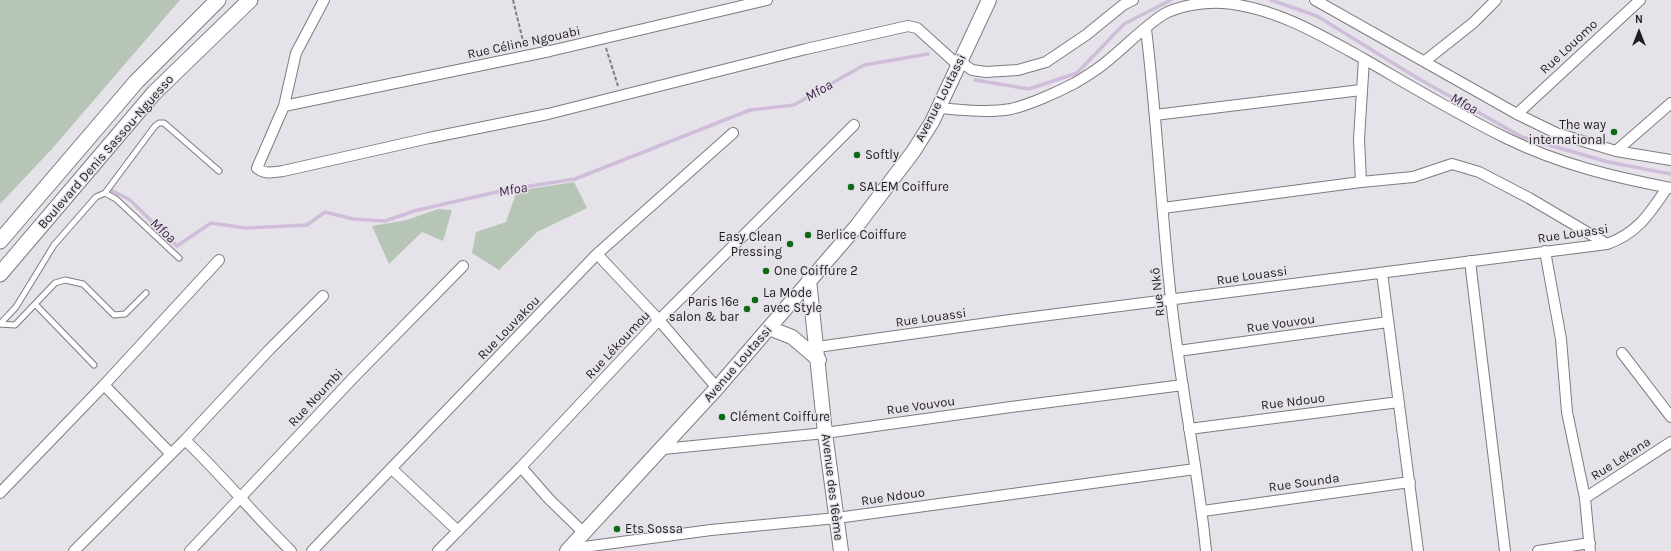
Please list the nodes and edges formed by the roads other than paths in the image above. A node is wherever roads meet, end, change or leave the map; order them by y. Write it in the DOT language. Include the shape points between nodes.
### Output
graph roads {
  1 [pos="218,0"];
  2 [pos="250,0"];
  3 [pos="324,0"];
  4 [pos="767,0"];
  5 [pos="989,0"];
  6 [pos="1133,0"];
  7 [pos="1315,0"];
  8 [pos="1496,0"];
  9 [pos="1640,0"];
  10 [pos="1146,29"];
  11 [pos="1364,59"];
  12 [pos="1425,61"];
  13 [pos="960,64"];
  14 [pos="1361,90"];
  15 [pos="1671,103"];
  16 [pos="284,106"];
  17 [pos="939,108"];
  18 [pos="1517,114"];
  19 [pos="1155,115"];
  20 [pos="854,125"];
  21 [pos="734,133"];
  22 [pos="1616,151"];
  23 [pos="1671,160"];
  24 [pos="219,171"];
  25 [pos="1361,182"];
  26 [pos="1669,188"];
  27 [pos="105,193"];
  28 [pos="1163,208"];
  29 [pos="0,241"];
  30 [pos="1607,244"];
  31 [pos="1545,251"];
  32 [pos="597,254"];
  33 [pos="179,258"];
  34 [pos="219,260"];
  35 [pos="1470,261"];
  36 [pos="463,266"];
  37 [pos="1382,272"];
  38 [pos="0,274"];
  39 [pos="809,280"];
  40 [pos="146,293"];
  41 [pos="323,296"];
  42 [pos="1171,300"];
  43 [pos="36,305"];
  44 [pos="659,320"];
  45 [pos="1388,322"];
  46 [pos="0,324"];
  47 [pos="769,328"];
  48 [pos="1178,351"];
  49 [pos="814,352"];
  50 [pos="1622,353"];
  51 [pos="94,365"];
  52 [pos="104,385"];
  53 [pos="1183,386"];
  54 [pos="717,388"];
  55 [pos="1399,402"];
  56 [pos="1671,417"];
  57 [pos="1189,429"];
  58 [pos="826,432"];
  59 [pos="185,440"];
  60 [pos="1671,442"];
  61 [pos="662,449"];
  62 [pos="170,453"];
  63 [pos="521,467"];
  64 [pos="392,469"];
  65 [pos="1195,469"];
  66 [pos="1410,482"];
  67 [pos="0,493"];
  68 [pos="1585,498"];
  69 [pos="240,499"];
  70 [pos="1202,511"];
  71 [pos="836,518"];
  72 [pos="458,531"];
  73 [pos="584,534"];
  74 [pos="1590,547"];
  75 [pos="568,550"];
  76 [pos="74,551"];
  77 [pos="190,551"];
  78 [pos="290,551"];
  79 [pos="312,551"];
  80 [pos="438,551"];
  81 [pos="841,551"];
  82 [pos="1206,551"];
  83 [pos="1418,551"];
  84 [pos="1505,551"];
  85 [pos="1538,551"];
  1 -- 29 [label="main road, Boulevard Denis Sassou-Nguesso" via="136,82"];
  2 -- 38 [label="main road, Boulevard Denis Sassou-Nguesso" via="154,93"];
  3 -- 16 [label="street" via="296,53"];
  4 -- 16 [label="street, Rue Céline Ngouabi" via="604,39"];
  5 -- 13 [label="main road, Avenue Loutassi"];
  6 -- 13 [label="street" via="1046,62 1018,70 986,72 972,70"];
  7 -- 12 [label="street"];
  8 -- 12 [label="street" via="1473,23"];
  9 -- 18 [label="street, Rue Louomo"];
  10 -- 11 [label="street" via="1164,14 1181,7 1221,3 1243,6 1323,35"];
  10 -- 17 [label="street" via="1110,60 1075,83 1039,99 1011,109 974,111"];
  10 -- 19 [label="street, Rue Nkô"];
  11 -- 14 [label="street"];
  11 -- 26 [label="street" via="1506,138 1557,160 1595,172"];
  12 -- 18 [label="street"];
  13 -- 16 [label="street" via="917,28 908,26 548,114 283,171 260,171 257,168"];
  13 -- 17 [label="main road, Avenue Loutassi"];
  14 -- 19 [label="street"];
  14 -- 25 [label="street"];
  15 -- 22 [label="street"];
  17 -- 39 [label="main road, Avenue Loutassi" via="913,152 856,227"];
  18 -- 22 [label="street" via="1556,133"];
  19 -- 28 [label="street, Rue Nkô"];
  20 -- 44 [label="street, Rue Lékoumou"];
  21 -- 32 [label="street, Rue Louvakou"];
  22 -- 23 [label="street"];
  24 -- 27 [label="lane" via="164,123 159,123"];
  25 -- 28 [label="street"];
  25 -- 30 [label="street" via="1413,177 1452,164 1459,165 1479,172 1529,198"];
  26 -- 30 [label="street, Rue Louassi" via="1638,226 1622,238"];
  27 -- 33 [label="lane" via="116,199"];
  27 -- 46 [label="lane" via="96,197 54,245 16,307"];
  28 -- 42 [label="street, Rue Nkô"];
  30 -- 31 [label="street, Rue Louassi"];
  31 -- 35 [label="street, Rue Louassi"];
  31 -- 68 [label="street" via="1561,339 1566,412"];
  32 -- 44 [label="street"];
  32 -- 64 [label="street, Rue Louvakou"];
  34 -- 52 [label="street"];
  35 -- 37 [label="street, Rue Louassi"];
  35 -- 84 [label="street"];
  36 -- 69 [label="street, Rue Noumbi"];
  37 -- 42 [label="street, Rue Louassi"];
  37 -- 45 [label="street"];
  39 -- 47 [label="main road, Avenue Loutassi"];
  39 -- 49 [label="main road, Avenue des 16ème"];
  40 -- 43 [label="lane" via="125,314 114,315 83,284 65,280 55,283"];
  41 -- 59 [label="street"];
  42 -- 48 [label="street, Rue Nkô"];
  42 -- 49 [label="street, Rue Louassi" via="1010,320"];
  43 -- 46 [label="lane" via="15,325"];
  43 -- 51 [label="lane"];
  44 -- 54 [label="street"];
  44 -- 63 [label="street, Rue Lékoumou"];
  45 -- 48 [label="street, Rue Vouvou"];
  45 -- 55 [label="street"];
  47 -- 49 [label="main road" via="792,337"];
  47 -- 54 [label="main road, Avenue Loutassi"];
  48 -- 53 [label="street, Rue Nkô"];
  49 -- 58 [label="main road, Avenue des 16ème"];
  50 -- 56 [label="street"];
  52 -- 62 [label="street"];
  52 -- 67 [label="street"];
  53 -- 57 [label="street, Rue Nkô"];
  53 -- 58 [label="street, Rue Vouvou"];
  54 -- 61 [label="main road, Avenue Loutassi"];
  55 -- 57 [label="street, Rue Ndouo"];
  55 -- 66 [label="street"];
  57 -- 65 [label="street, Rue Nkô"];
  58 -- 61 [label="street, Rue Vouvou"];
  58 -- 71 [label="main road, Avenue des 16ème"];
  59 -- 62 [label="street"];
  59 -- 69 [label="street" via="213,466"];
  60 -- 68 [label="street, Rue Lekana"];
  61 -- 73 [label="main road, Avenue Loutassi"];
  62 -- 76 [label="street"];
  63 -- 72 [label="street, Rue Lékoumou"];
  63 -- 73 [label="street"];
  64 -- 72 [label="street"];
  64 -- 79 [label="street, Rue Louvakou"];
  65 -- 70 [label="street, Rue Nkô"];
  65 -- 71 [label="street, Rue Ndouo"];
  66 -- 70 [label="street, Rue Sounda"];
  66 -- 83 [label="street"];
  68 -- 74 [label="street"];
  69 -- 77 [label="street, Rue Noumbi"];
  69 -- 78 [label="street"];
  70 -- 82 [label="street, Rue Nkô"];
  71 -- 75 [label="street, Rue Ndouo" via="711,530"];
  71 -- 81 [label="main road, Avenue des 16ème"];
  72 -- 80 [label="street, Rue Lékoumou"];
  73 -- 75 [label="main road, Avenue Loutassi"];
  74 -- 85 [label="street"];
}
